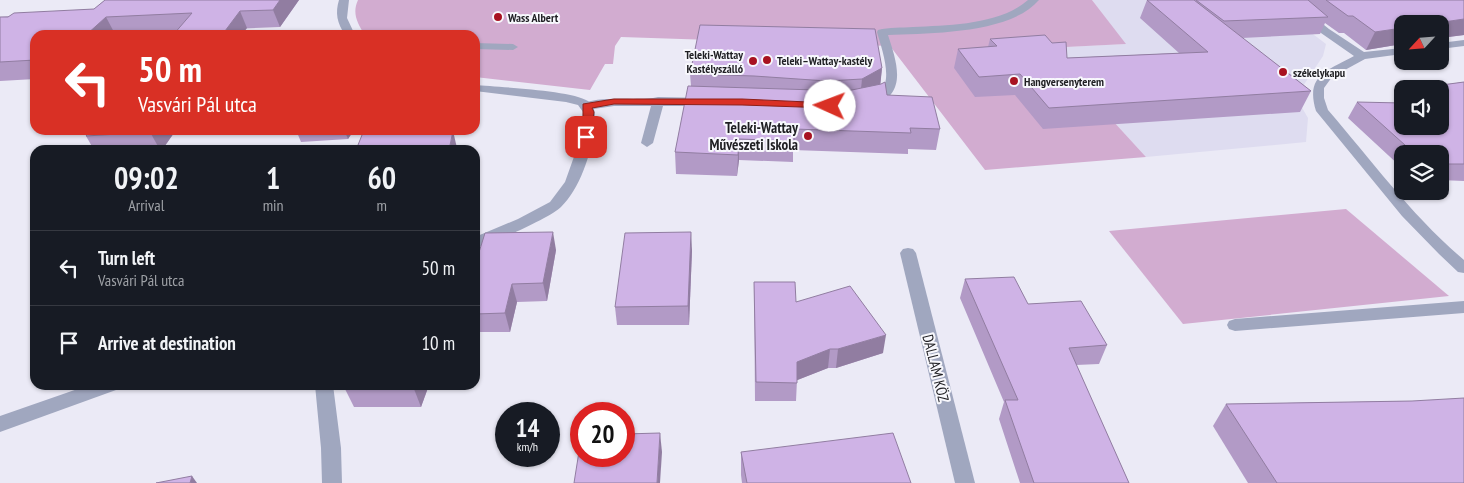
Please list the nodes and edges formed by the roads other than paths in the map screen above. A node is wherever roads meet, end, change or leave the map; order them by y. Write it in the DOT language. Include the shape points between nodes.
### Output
graph roads {
  1 [pos="344,0"];
  2 [pos="1034,0"];
  3 [pos="1287,0"];
  4 [pos="347,30"];
  5 [pos="1464,43"];
  6 [pos="1449,45"];
  7 [pos="480,46"];
  8 [pos="514,47"];
  9 [pos="1394,52"];
  10 [pos="1362,56"];
  11 [pos="480,89"];
  12 [pos="658,101"];
  13 [pos="714,102"];
  14 [pos="860,105"];
  15 [pos="587,106"];
  16 [pos="647,143"];
  17 [pos="480,240"];
  18 [pos="908,253"];
  19 [pos="1464,268"];
  20 [pos="1464,307"];
  21 [pos="1235,325"];
  22 [pos="96,390"];
  23 [pos="325,390"];
  24 [pos="0,424"];
  25 [pos="332,483"];
  26 [pos="965,483"];
  1 -- 4 [label="street" via="342,23"];
  2 -- 14 [label="street" via="1021,11 1000,19 964,26 882,32 891,61 891,86 882,96"];
  3 -- 10 [label="street"];
  5 -- 6 [label="street"];
  7 -- 8 [label="street"];
  9 -- 10 [label="street"];
  10 -- 19 [label="street" via="1328,76 1318,88 1322,111 1420,225"];
  11 -- 15 [label="street" via="566,98"];
  12 -- 13 [label="street"];
  12 -- 15 [label="street"];
  12 -- 16 [label="street"];
  15 -- 17 [label="street" via="586,137 572,183 555,205"];
  18 -- 26 [label="street, DALLAM KÖZ"];
  20 -- 21 [label="street"];
  22 -- 24 [label="street"];
  23 -- 25 [label="street"];
}
